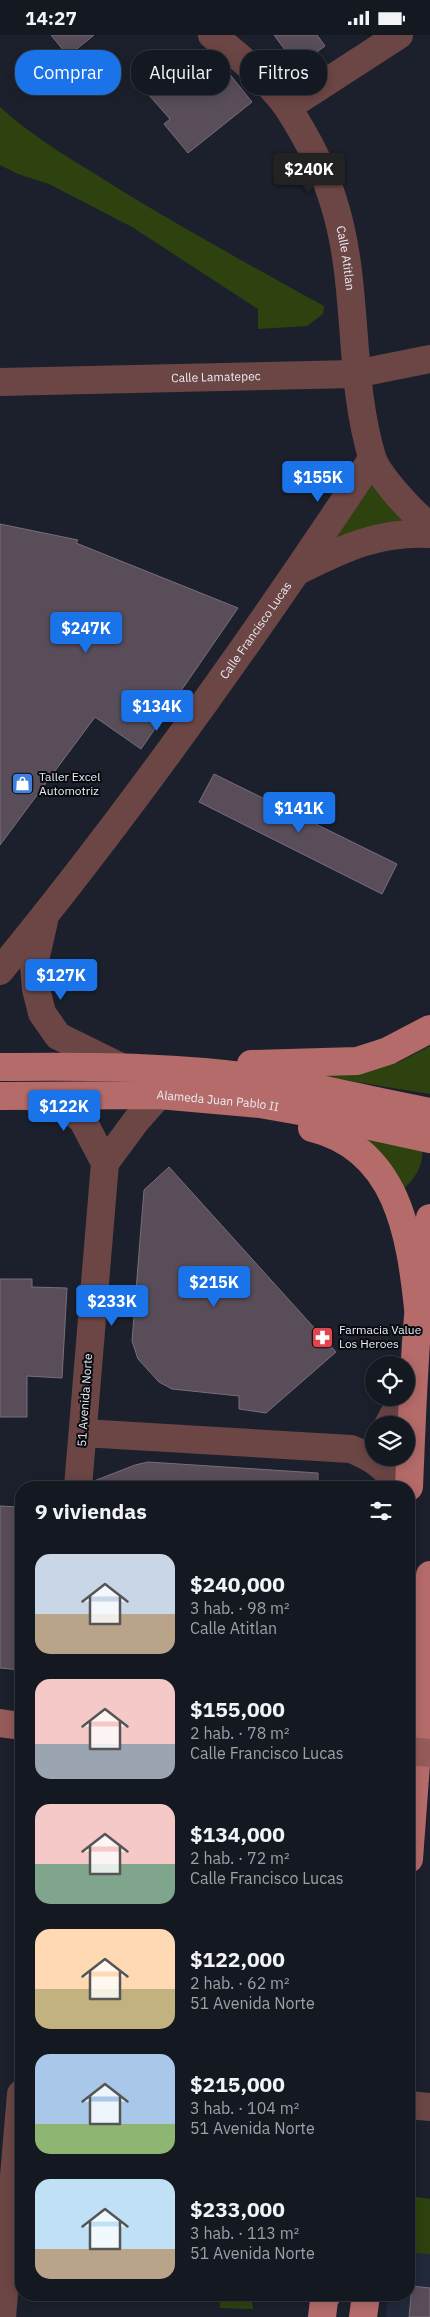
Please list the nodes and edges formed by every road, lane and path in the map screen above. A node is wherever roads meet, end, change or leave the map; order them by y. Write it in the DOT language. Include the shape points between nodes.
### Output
graph roads {
  1 [pos="212,35"];
  2 [pos="399,35"];
  3 [pos="288,107"];
  4 [pos="430,359"];
  5 [pos="356,374"];
  6 [pos="0,382"];
  7 [pos="372,459"];
  8 [pos="430,525"];
  9 [pos="430,534"];
  10 [pos="299,570"];
  11 [pos="46,915"];
  12 [pos="0,971"];
  13 [pos="430,1029"];
  14 [pos="119,1066"];
  15 [pos="0,1067"];
  16 [pos="159,1095"];
  17 [pos="0,1096"];
  18 [pos="29,1097"];
  19 [pos="430,1112"];
  20 [pos="430,1139"];
  21 [pos="105,1163"];
  22 [pos="430,1218"];
  23 [pos="418,1308"];
  24 [pos="416,1353"];
  25 [pos="415,1357"];
  26 [pos="83,1433"];
  27 [pos="362,1444"];
  28 [pos="79,1481"];
  29 [pos="393,1481"];
  30 [pos="408,1481"];
  31 [pos="430,1575"];
  32 [pos="0,1707"];
  33 [pos="15,1708"];
  34 [pos="426,1710"];
  35 [pos="0,1723"];
  36 [pos="15,1725"];
  37 [pos="415,1752"];
  38 [pos="430,1753"];
  39 [pos="430,1783"];
  40 [pos="415,1799"];
  41 [pos="415,1822"];
  42 [pos="415,2106"];
  43 [pos="430,2107"];
  44 [pos="15,2164"];
  45 [pos="324,2301"];
  46 [pos="340,2301"];
  47 [pos="365,2301"];
  48 [pos="2,2317"];
  49 [pos="322,2317"];
  50 [pos="339,2317"];
  51 [pos="364,2317"];
  1 -- 3 [label="street, Calle Atitlan" via="258,75"];
  2 -- 3 [label="street"];
  3 -- 5 [label="street, Calle Atitlan" via="322,169 340,225 350,280"];
  4 -- 5 [label="street, Calle Lamatepec"];
  5 -- 6 [label="street, Calle Lamatepec"];
  5 -- 7 [label="street"];
  7 -- 8 [label="street" via="409,508"];
  7 -- 10 [label="street, Calle Francisco Lucas"];
  9 -- 10 [label="street" via="401,535 356,543"];
  10 -- 11 [label="street, Calle Francisco Lucas" via="234,665"];
  11 -- 12 [label="street, Calle Francisco Lucas"];
  11 -- 14 [label="street, Calle Francisco Lucas" via="34,965 42,1013 58,1036"];
  13 -- 14 [label="main road" via="388,1051 357,1061"];
  14 -- 15 [label="main road"];
  14 -- 19 [label="main road" via="284,1082"];
  16 -- 18 [label="main road, Alameda Juan Pablo II"];
  16 -- 20 [label="main road, Alameda Juan Pablo II" via="260,1104"];
  16 -- 21 [label="street"];
  16 -- 23 [label="main road" via="333,1133 356,1146 376,1166 396,1202 414,1266"];
  17 -- 18 [label="main road, Alameda Juan Pablo II"];
  18 -- 21 [label="street" via="78,1116"];
  21 -- 26 [label="street, 51 Avenida Norte"];
  22 -- 23 [label="main road"];
  23 -- 24 [label="main road"];
  24 -- 25 [label="street"];
  24 -- 30 [label="main road"];
  26 -- 27 [label="street"];
  26 -- 28 [label="street, 51 Avenida Norte"];
  27 -- 29 [label="street" via="369,1457 383,1467"];
  31 -- 34 [label="main road"];
  32 -- 33 [label="street"];
  34 -- 40 [label="main road"];
  35 -- 36 [label="street"];
  37 -- 38 [label="street, bridge"];
  39 -- 41 [label="street"];
  42 -- 43 [label="street"];
  44 -- 48 [label="street"];
  45 -- 49 [label="main road"];
  46 -- 50 [label="main road"];
  47 -- 51 [label="main road"];
}
